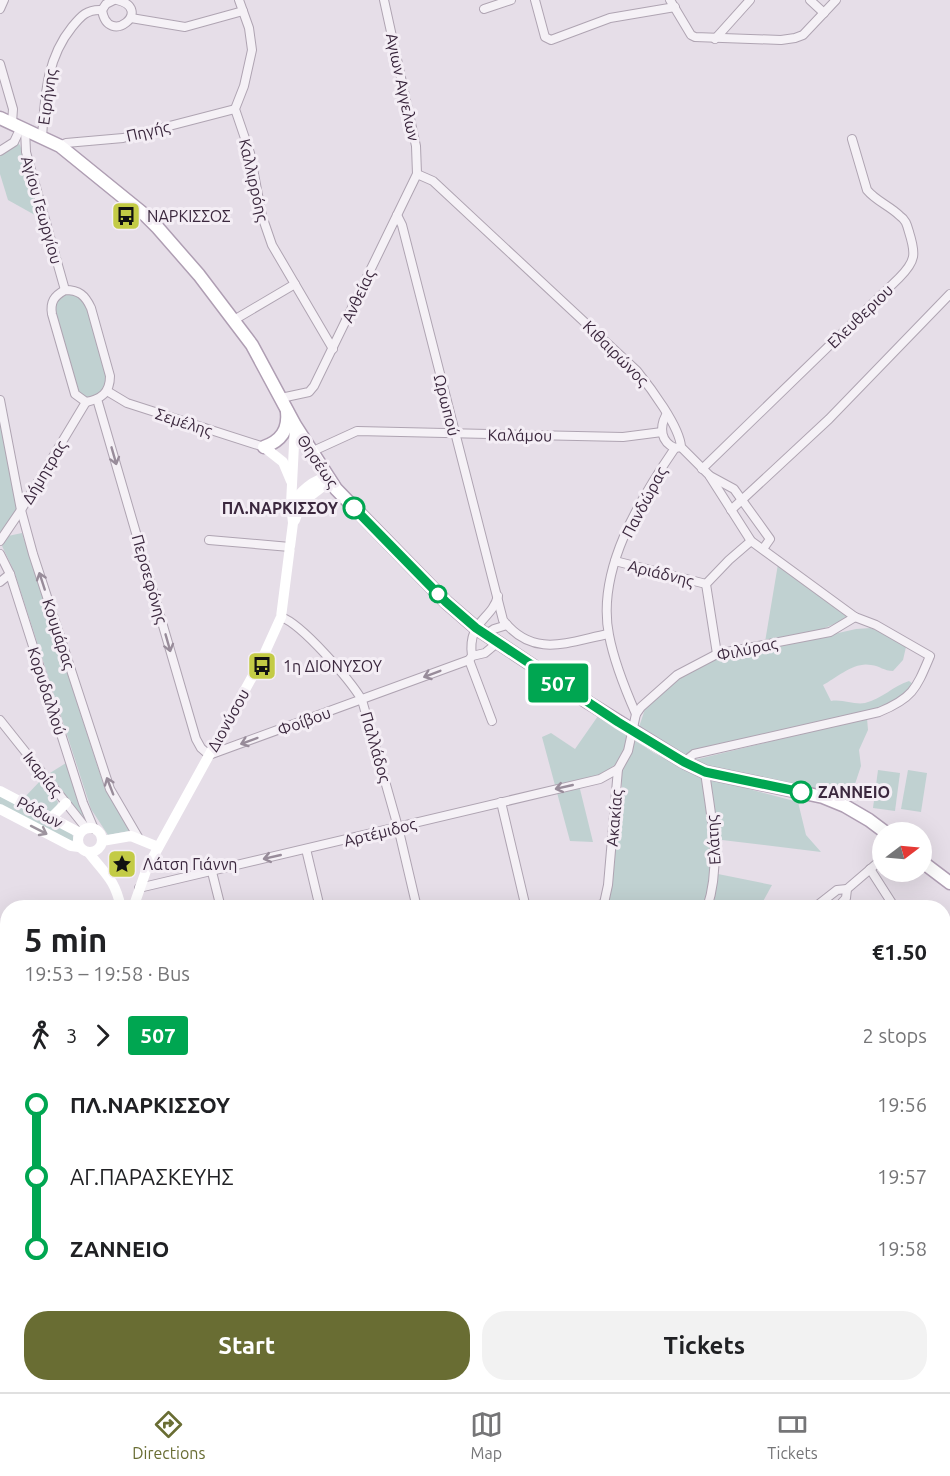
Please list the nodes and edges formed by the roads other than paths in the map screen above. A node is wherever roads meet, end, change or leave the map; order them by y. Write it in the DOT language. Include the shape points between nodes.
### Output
graph roads {
  1 [pos="4,0"];
  2 [pos="115,0"];
  3 [pos="239,0"];
  4 [pos="384,0"];
  5 [pos="511,0"];
  6 [pos="535,0"];
  7 [pos="750,0"];
  8 [pos="810,0"];
  9 [pos="836,0"];
  10 [pos="673,4"];
  11 [pos="0,9"];
  12 [pos="484,9"];
  13 [pos="102,10"];
  14 [pos="243,11"];
  15 [pos="824,13"];
  16 [pos="131,18"];
  17 [pos="715,39"];
  18 [pos="0,64"];
  19 [pos="235,109"];
  20 [pos="0,118"];
  21 [pos="19,126"];
  22 [pos="42,137"];
  23 [pos="852,139"];
  24 [pos="60,146"];
  25 [pos="0,151"];
  26 [pos="417,174"];
  27 [pos="397,215"];
  28 [pos="295,284"];
  29 [pos="65,290"];
  30 [pos="950,294"];
  31 [pos="234,320"];
  32 [pos="333,349"];
  33 [pos="107,391"];
  34 [pos="97,399"];
  35 [pos="0,400"];
  36 [pos="86,402"];
  37 [pos="284,403"];
  38 [pos="666,415"];
  39 [pos="295,425"];
  40 [pos="662,432"];
  41 [pos="454,433"];
  42 [pos="264,447"];
  43 [pos="678,447"];
  44 [pos="311,452"];
  45 [pos="702,469"];
  46 [pos="709,475"];
  47 [pos="328,478"];
  48 [pos="292,483"];
  49 [pos="313,494"];
  50 [pos="345,499"];
  51 [pos="742,500"];
  52 [pos="291,504"];
  53 [pos="21,510"];
  54 [pos="731,510"];
  55 [pos="293,523"];
  56 [pos="209,540"];
  57 [pos="0,541"];
  58 [pos="751,542"];
  59 [pos="290,547"];
  60 [pos="763,549"];
  61 [pos="0,554"];
  62 [pos="615,561"];
  63 [pos="10,574"];
  64 [pos="0,582"];
  65 [pos="706,584"];
  66 [pos="498,595"];
  67 [pos="281,617"];
  68 [pos="855,617"];
  69 [pos="507,625"];
  70 [pos="481,632"];
  71 [pos="608,634"];
  72 [pos="497,643"];
  73 [pos="717,654"];
  74 [pos="471,658"];
  75 [pos="362,700"];
  76 [pos="636,714"];
  77 [pos="0,720"];
  78 [pos="492,721"];
  79 [pos="633,731"];
  80 [pos="209,755"];
  81 [pos="684,762"];
  82 [pos="618,769"];
  83 [pos="705,772"];
  84 [pos="0,791"];
  85 [pos="501,802"];
  86 [pos="66,803"];
  87 [pos="0,809"];
  88 [pos="51,818"];
  89 [pos="872,822"];
  90 [pos="398,827"];
  91 [pos="87,830"];
  92 [pos="138,837"];
  93 [pos="102,841"];
  94 [pos="158,848"];
  95 [pos="306,849"];
  96 [pos="84,850"];
  97 [pos="870,869"];
  98 [pos="932,869"];
  99 [pos="212,872"];
  100 [pos="950,883"];
  101 [pos="139,888"];
  102 [pos="847,889"];
  103 [pos="119,900"];
  104 [pos="135,900"];
  105 [pos="219,900"];
  106 [pos="318,900"];
  107 [pos="415,900"];
  108 [pos="524,900"];
  109 [pos="605,900"];
  110 [pos="709,900"];
  111 [pos="824,900"];
  112 [pos="844,900"];
  113 [pos="890,900"];
  1 -- 11 [label="street"];
  2 -- 13 [label="street"];
  2 -- 16 [label="street" via="129,6"];
  3 -- 14 [label="street"];
  4 -- 26 [label="street, Αγιων Αγγελων" via="417,146"];
  5 -- 12 [label="street"];
  6 -- 10 [label="street" via="545,37 551,40 610,18"];
  7 -- 17 [label="street"];
  8 -- 15 [label="street"];
  9 -- 15 [label="street"];
  10 -- 17 [label="street" via="691,35"];
  13 -- 16 [label="street" via="114,26 124,25"];
  13 -- 22 [label="street, Ειρήνης" via="82,15 54,55"];
  14 -- 16 [label="street" via="185,27"];
  14 -- 19 [label="street" via="252,50"];
  15 -- 17 [label="street" via="804,35 795,38"];
  18 -- 21 [label="street, Αγίου Γεωργίου"];
  19 -- 24 [label="street, Πηγής" via="123,138"];
  19 -- 28 [label="street, Καλλιρρόης" via="250,153 266,232"];
  20 -- 21 [label="main road, Θησέως"];
  21 -- 22 [label="main road, Θησέως"];
  21 -- 25 [label="street" via="14,142"];
  21 -- 29 [label="street, Αγίου Γεωργίου"];
  22 -- 24 [label="main road, Θησέως"];
  23 -- 45 [label="street, Ελευθεριου" via="867,190 906,223 914,245 912,262"];
  24 -- 31 [label="main road, Θησέως" via="145,214"];
  26 -- 27 [label="street, Ανθείας"];
  26 -- 38 [label="street, Κιθαιρώνος" via="433,181 637,371"];
  27 -- 32 [label="street, Ανθείας"];
  27 -- 41 [label="street, Ωρωπού"];
  28 -- 31 [label="street"];
  28 -- 32 [label="street, Καλλιρρόης"];
  29 -- 33 [label="street" via="75,290 87,299 110,376"];
  29 -- 36 [label="street" via="53,298 52,314 75,394"];
  30 -- 51 [label="street" via="829,419"];
  31 -- 37 [label="main road, Θησέως"];
  32 -- 37 [label="street, Ανθείας" via="309,392"];
  33 -- 34 [label="street"];
  33 -- 42 [label="street, Σεμέλης" via="127,404"];
  34 -- 36 [label="street"];
  34 -- 80 [label="street, Περσεφόνης, one-way" via="196,739"];
  35 -- 53 [label="street, Κουμάρας"];
  36 -- 53 [label="street, Δήμητρας"];
  37 -- 39 [label="main road, Θησέως"];
  37 -- 42 [label="main road" via="287,423 282,436"];
  38 -- 40 [label="street"];
  38 -- 43 [label="street, Κιθαιρώνος" via="680,438"];
  39 -- 44 [label="main road, Θησέως"];
  39 -- 48 [label="main road, Διονύσου"];
  40 -- 41 [label="street, Καλάμου" via="623,437"];
  40 -- 43 [label="street" via="668,444"];
  41 -- 44 [label="street, Καλάμου" via="357,431"];
  41 -- 66 [label="street, Ωρωπού"];
  42 -- 48 [label="main road" via="283,462"];
  43 -- 45 [label="street, Κιθαιρώνος"];
  43 -- 62 [label="street, Πανδώρας" via="629,524"];
  44 -- 47 [label="main road, Θησέως"];
  45 -- 46 [label="street, Κιθαιρώνος"];
  46 -- 51 [label="street" via="734,489"];
  46 -- 54 [label="street, Κιθαιρώνος"];
  47 -- 49 [label="main road, Διονύσου"];
  47 -- 50 [label="main road, Θησέως"];
  47 -- 52 [label="main road" via="301,492"];
  48 -- 52 [label="main road, Διονύσου"];
  49 -- 50 [label="main road" via="329,493"];
  49 -- 55 [label="main road, Διονύσου" via="301,503"];
  50 -- 70 [label="main road, Θησέως" via="446,602"];
  51 -- 54 [label="street"];
  51 -- 60 [label="street" via="770,539"];
  52 -- 55 [label="main road, Διονύσου"];
  53 -- 57 [label="street, Δήμητρας"];
  92 -- 53 [label="street, Κουμάρας, one-way" via="110,789"];
  54 -- 58 [label="street, Κιθαιρώνος"];
  55 -- 59 [label="main road, Διονύσου"];
  56 -- 59 [label="street"];
  58 -- 60 [label="street, Κιθαιρώνος"];
  58 -- 65 [label="street"];
  59 -- 67 [label="main road, Διονύσου"];
  60 -- 68 [label="street, Κιθαιρώνος"];
  61 -- 63 [label="street, Κορυδαλλού"];
  62 -- 65 [label="street, Αριάδνης"];
  62 -- 71 [label="street, Πανδώρας" via="606,601"];
  63 -- 64 [label="street"];
  63 -- 91 [label="street, Κορυδαλλού" via="83,804 93,821"];
  65 -- 73 [label="street"];
  66 -- 69 [label="street, Ωρωπού"];
  66 -- 70 [label="street"];
  67 -- 75 [label="street, Παλλάδος" via="304,631"];
  67 -- 80 [label="main road, Διονύσου"];
  68 -- 73 [label="street, Φιλύρας" via="830,632"];
  68 -- 81 [label="street, Κιθαιρώνος" via="930,656 909,696 879,712 694,754"];
  69 -- 70 [label="street"];
  69 -- 71 [label="street" via="535,643 555,646"];
  70 -- 72 [label="main road, Θησέως"];
  70 -- 74 [label="street" via="471,639"];
  71 -- 76 [label="street, Πανδώρας"];
  72 -- 74 [label="street, Φοίβου"];
  72 -- 79 [label="main road, Θησέως"];
  73 -- 76 [label="street, Φιλύρας" via="677,675"];
  74 -- 75 [label="street, Φοίβου, one-way"];
  74 -- 78 [label="street"];
  75 -- 80 [label="street, Φοίβου, one-way"];
  75 -- 90 [label="street, Παλλάδος"];
  76 -- 79 [label="street"];
  77 -- 86 [label="street, Ικαρίας"];
  79 -- 81 [label="main road, Θησέως"];
  79 -- 82 [label="street, Ακακίας"];
  80 -- 94 [label="main road, Διονύσου"];
  81 -- 83 [label="main road, Θησέως"];
  82 -- 85 [label="street, Αρτέμιδος, one-way" via="600,779"];
  82 -- 109 [label="street, Ακακίας"];
  83 -- 89 [label="main road, Θησέως" via="823,797"];
  83 -- 110 [label="street, Ελάτης" via="716,866"];
  84 -- 88 [label="main road, Ρόδων"];
  85 -- 90 [label="street, Αρτέμιδος"];
  85 -- 108 [label="street"];
  86 -- 88 [label="main road"];
  86 -- 91 [label="street, Ικαρίας"];
  87 -- 96 [label="main road, Ρόδων, one-way"];
  88 -- 91 [label="main road, Ρόδων"];
  90 -- 95 [label="street, Αρτέμιδος"];
  90 -- 107 [label="street, Παλλάδος"];
  91 -- 93 [label="main road" via="100,833"];
  91 -- 96 [label="main road" via="77,840"];
  92 -- 93 [label="main road"];
  92 -- 94 [label="main road"];
  93 -- 96 [label="main road" via="100,848"];
  94 -- 101 [label="main road, Διονύσου"];
  95 -- 99 [label="street, Αρτέμιδος, one-way"];
  95 -- 106 [label="street"];
  96 -- 103 [label="main road, Ρόδων" via="108,874"];
  97 -- 102 [label="street"];
  97 -- 113 [label="street"];
  98 -- 100 [label="main road"];
  99 -- 101 [label="street, Αρτέμιδος"];
  99 -- 105 [label="street"];
  101 -- 104 [label="main road, Διονύσου"];
  102 -- 111 [label="street" via="837,890"];
  102 -- 112 [label="street"];
}
